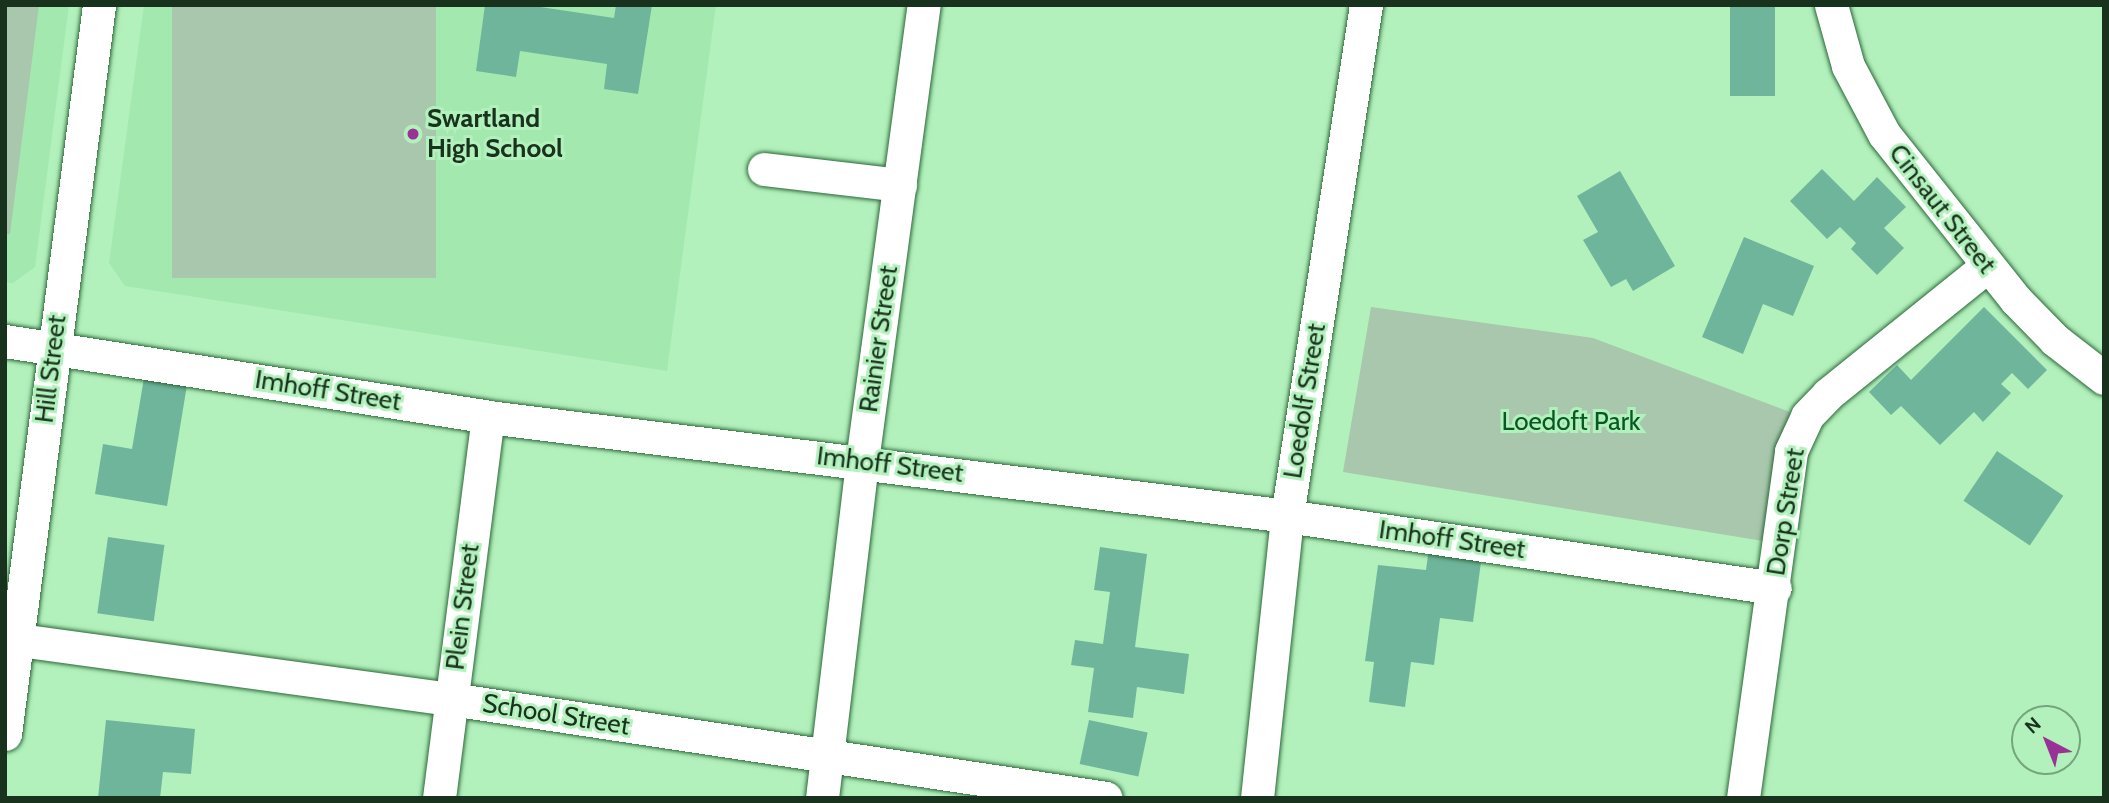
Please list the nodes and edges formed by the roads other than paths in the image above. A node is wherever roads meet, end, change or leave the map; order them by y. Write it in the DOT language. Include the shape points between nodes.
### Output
graph roads {
  1 [pos="99,5"];
  2 [pos="924,5"];
  3 [pos="1366,5"];
  4 [pos="1831,5"];
  5 [pos="764,169"];
  6 [pos="900,185"];
  7 [pos="1986,267"];
  8 [pos="5,341"];
  9 [pos="53,347"];
  10 [pos="2104,378"];
  11 [pos="488,417"];
  12 [pos="862,461"];
  13 [pos="1287,516"];
  14 [pos="1775,588"];
  15 [pos="12,639"];
  16 [pos="451,699"];
  17 [pos="5,734"];
  18 [pos="828,756"];
  19 [pos="439,798"];
  20 [pos="822,798"];
  21 [pos="1106,798"];
  22 [pos="1256,798"];
  23 [pos="1743,798"];
  1 -- 9 [label="street, Hill Street"];
  2 -- 6 [label="street, Rainier Street"];
  3 -- 13 [label="street, Loedolf Street"];
  4 -- 7 [label="street, Cinsaut Street" via="1848,66 1884,135"];
  5 -- 6 [label="street"];
  6 -- 12 [label="street, Rainier Street"];
  7 -- 10 [label="street, Cinsaut Street" via="2055,340"];
  7 -- 14 [label="street, Dorp Street" via="1807,416 1791,451"];
  8 -- 9 [label="street, Imhoff Street"];
  9 -- 11 [label="street, Imhoff Street"];
  9 -- 15 [label="street, Hill Street"];
  11 -- 12 [label="street, Imhoff Street"];
  11 -- 16 [label="street, Plein Street"];
  12 -- 13 [label="street, Imhoff Street"];
  12 -- 18 [label="street, Rainier Street"];
  13 -- 14 [label="street, Imhoff Street"];
  13 -- 22 [label="street, Loedolf Street"];
  14 -- 23 [label="street, Dorp Street"];
  15 -- 16 [label="street, School Street"];
  15 -- 17 [label="street, Hill Street"];
  16 -- 18 [label="street, School Street"];
  16 -- 19 [label="street, Plein Street"];
  18 -- 20 [label="street, Rainier Street"];
  18 -- 21 [label="street, School Street"];
}
